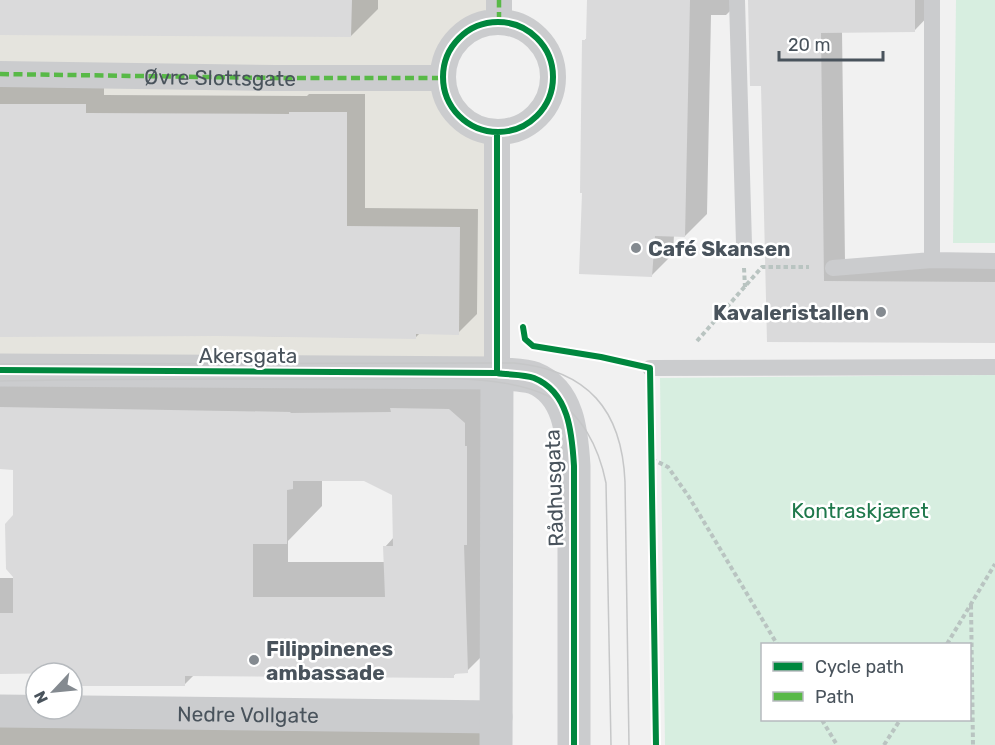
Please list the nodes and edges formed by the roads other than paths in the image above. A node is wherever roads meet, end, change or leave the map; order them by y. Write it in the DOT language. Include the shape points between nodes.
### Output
graph roads {
  1 [pos="737,0"];
  2 [pos="932,0"];
  3 [pos="499,10"];
  4 [pos="0,74"];
  5 [pos="442,78"];
  6 [pos="497,132"];
  7 [pos="744,244"];
  8 [pos="932,260"];
  9 [pos="995,261"];
  10 [pos="833,268"];
  11 [pos="995,367"];
  12 [pos="650,368"];
  13 [pos="0,370"];
  14 [pos="497,373"];
  15 [pos="0,711"];
  16 [pos="496,731"];
  17 [pos="574,745"];
  1 -- 7 [label="lane"];
  2 -- 8 [label="lane"];
  3 -- 5 [label="street" via="458,37 446,56"];
  3 -- 6 [label="street" via="534,34 546,50 552,68 552,87 533,120 516,129"];
  4 -- 5 [label="street, Øvre Slottsgate"];
  5 -- 6 [label="street" via="446,99 459,117 477,128"];
  6 -- 14 [label="street"];
  8 -- 9 [label="lane"];
  8 -- 10 [label="lane"];
  11 -- 12 [label="lane"];
  13 -- 14 [label="street, Akersgata"];
  14 -- 16 [label="street"];
  14 -- 17 [label="street, Rådhusgata" via="532,377 550,388 563,406 572,437"];
  15 -- 16 [label="street, Nedre Vollgate"];
}
